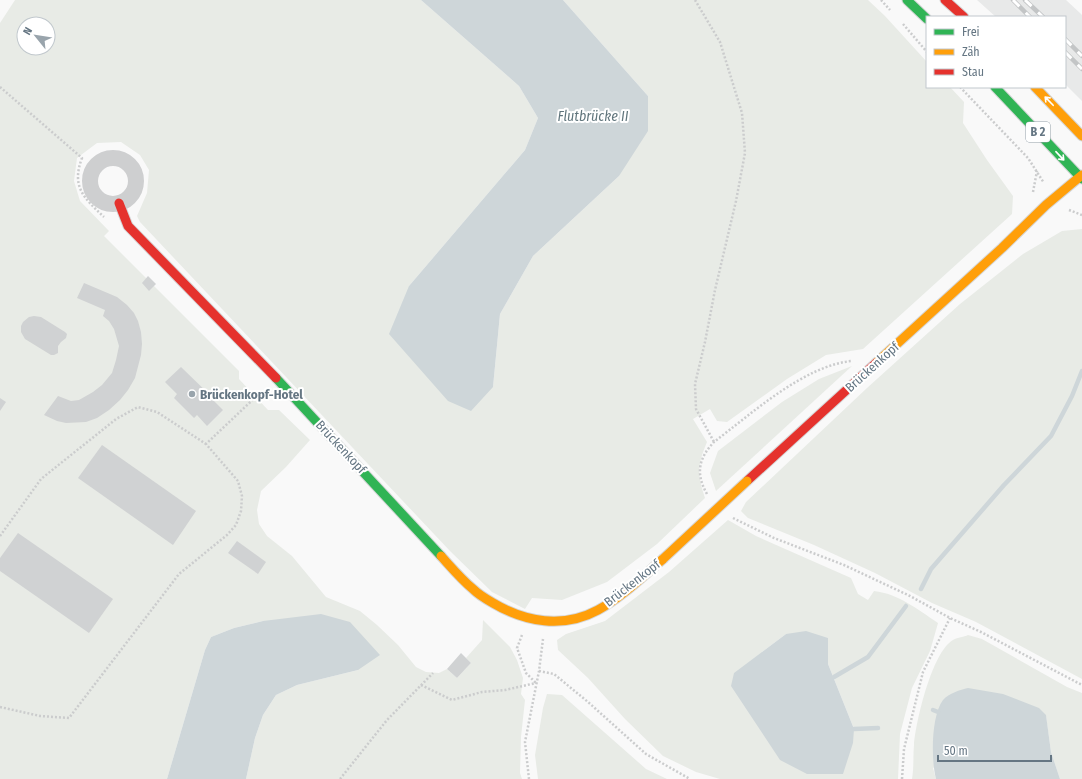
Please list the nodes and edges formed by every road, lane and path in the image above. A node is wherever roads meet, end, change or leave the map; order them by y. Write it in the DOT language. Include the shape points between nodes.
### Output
graph roads {
  1 [pos="695,0"];
  2 [pos="881,0"];
  3 [pos="906,0"];
  4 [pos="946,0"];
  5 [pos="892,11"];
  6 [pos="963,16"];
  7 [pos="926,18"];
  8 [pos="902,22"];
  9 [pos="926,51"];
  10 [pos="0,87"];
  11 [pos="961,88"];
  12 [pos="996,88"];
  13 [pos="1036,88"];
  14 [pos="1082,136"];
  15 [pos="1081,177"];
  16 [pos="1057,196"];
  17 [pos="119,203"];
  18 [pos="105,218"];
  19 [pos="850,361"];
  20 [pos="276,378"];
  21 [pos="714,442"];
  22 [pos="206,444"];
  23 [pos="709,497"];
  24 [pos="748,526"];
  25 [pos="0,536"];
  26 [pos="950,618"];
  27 [pos="546,622"];
  28 [pos="539,671"];
  29 [pos="433,673"];
  30 [pos="536,683"];
  31 [pos="421,685"];
  32 [pos="1082,685"];
  33 [pos="0,707"];
  34 [pos="340,779"];
  35 [pos="528,779"];
  36 [pos="690,779"];
  37 [pos="902,779"];
  1 -- 21 [label="path" via="720,42 742,113 745,154 695,384 696,409"];
  2 -- 5 [label="path"];
  3 -- 7 [label="street"];
  4 -- 6 [label="street"];
  8 -- 9 [label="path"];
  10 -- 18 [label="path" via="82,158 78,179 80,191"];
  11 -- 16 [label="path" via="1028,158 1043,181"];
  12 -- 15 [label="street, B 2, one-way"];
  14 -- 13 [label="street, B 2, one-way"];
  15 -- 16 [label="street, Brückenkopf"];
  16 -- 27 [label="street, Brückenkopf, bridge" via="627,590 581,617"];
  17 -- 20 [label="street, Brückenkopf" via="128,226"];
  19 -- 21 [label="path" via="822,368 800,379"];
  20 -- 22 [label="path"];
  20 -- 27 [label="street, Brückenkopf" via="473,590 506,611 527,619"];
  21 -- 23 [label="path" via="701,460 702,484"];
  22 -- 25 [label="path" via="157,412 138,407 116,419 41,479"];
  22 -- 33 [label="path" via="238,481 242,496 241,511 236,524 227,535 179,574 69,718 40,716"];
  24 -- 26 [label="path" via="844,565"];
  26 -- 32 [label="path"];
  26 -- 37 [label="path" via="923,672 904,749"];
  27 -- 28 [label="path"];
  28 -- 30 [label="path"];
  28 -- 36 [label="path" via="554,674 646,754"];
  29 -- 31 [label="path"];
  30 -- 31 [label="path" via="452,700"];
  30 -- 35 [label="path" via="525,742"];
  31 -- 34 [label="path" via="388,720"];
}
